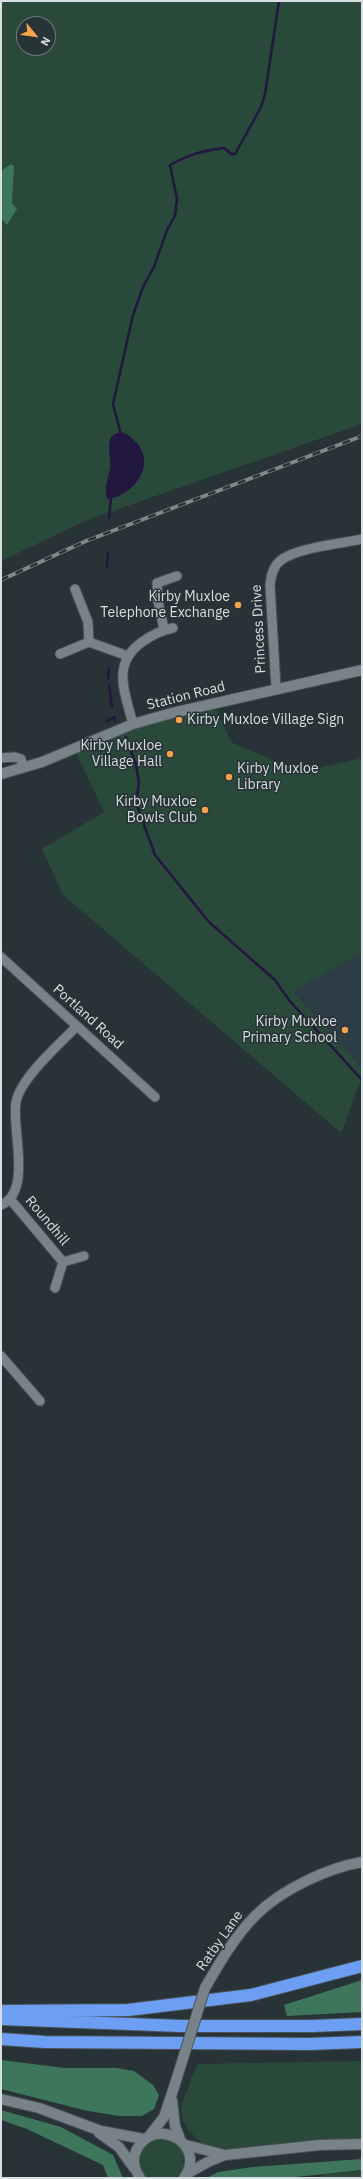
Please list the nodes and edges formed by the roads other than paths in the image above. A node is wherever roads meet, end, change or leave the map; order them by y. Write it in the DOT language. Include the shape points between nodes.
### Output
graph roads {
  1 [pos="362,540"];
  2 [pos="177,576"];
  3 [pos="75,590"];
  4 [pos="89,642"];
  5 [pos="60,654"];
  6 [pos="128,656"];
  7 [pos="362,670"];
  8 [pos="276,688"];
  9 [pos="133,724"];
  10 [pos="1,758"];
  11 [pos="23,768"];
  12 [pos="1,774"];
  13 [pos="1,957"];
  14 [pos="77,1026"];
  15 [pos="155,1097"];
  16 [pos="10,1199"];
  17 [pos="1,1205"];
  18 [pos="84,1256"];
  19 [pos="63,1262"];
  20 [pos="54,1288"];
  21 [pos="1,1356"];
  22 [pos="40,1401"];
  23 [pos="362,1862"];
  24 [pos="362,1966"];
  25 [pos="1,2010"];
  26 [pos="1,2019"];
  27 [pos="362,2024"];
  28 [pos="1,2039"];
  29 [pos="362,2042"];
  30 [pos="309,2044"];
  31 [pos="362,2049"];
  32 [pos="1,2099"];
  33 [pos="172,2099"];
  34 [pos="88,2127"];
  35 [pos="147,2137"];
  36 [pos="183,2142"];
  37 [pos="362,2144"];
  38 [pos="225,2155"];
  39 [pos="137,2174"];
  40 [pos="186,2176"];
  1 -- 8 [label="street, Princess Drive" via="293,554 277,564 270,585"];
  2 -- 6 [label="street" via="157,583 158,601 168,628 137,646"];
  3 -- 4 [label="street" via="88,622"];
  4 -- 5 [label="street"];
  4 -- 6 [label="street"];
  6 -- 9 [label="street" via="123,669 122,686"];
  7 -- 8 [label="street, Station Road"];
  8 -- 9 [label="street, Station Road"];
  9 -- 11 [label="street, Station Road"];
  10 -- 11 [label="street" via="21,759"];
  11 -- 12 [label="street, Station Road"];
  13 -- 14 [label="street, Portland Road"];
  14 -- 15 [label="street, Portland Road"];
  14 -- 16 [label="street" via="31,1072 16,1101 20,1175"];
  16 -- 17 [label="street"];
  16 -- 19 [label="street, Roundhill"];
  18 -- 19 [label="street, Roundhill"];
  19 -- 20 [label="street, Roundhill"];
  21 -- 22 [label="street"];
  23 -- 33 [label="street, Ratby Lane, bridge" via="348,1864 325,1873 282,1894 256,1914 224,1955 205,1988"];
  24 -- 25 [label="highway" via="251,1995 135,2009"];
  26 -- 27 [label="highway" via="181,2026"];
  28 -- 30 [label="highway" via="46,2042"];
  29 -- 30 [label="highway"];
  30 -- 31 [label="highway"];
  32 -- 34 [label="street" via="39,2108"];
  33 -- 35 [label="street, Ratby Lane" via="164,2117"];
  33 -- 36 [label="street, Ratby Lane" via="175,2126"];
  34 -- 35 [label="street"];
  34 -- 39 [label="street" via="119,2147"];
  35 -- 36 [label="street" via="161,2133"];
  35 -- 39 [label="street, Ratby Lane" via="135,2152"];
  36 -- 38 [label="street"];
  36 -- 40 [label="street, Ratby Lane" via="190,2159"];
  37 -- 38 [label="street" via="320,2145"];
  38 -- 40 [label="street"];
}
